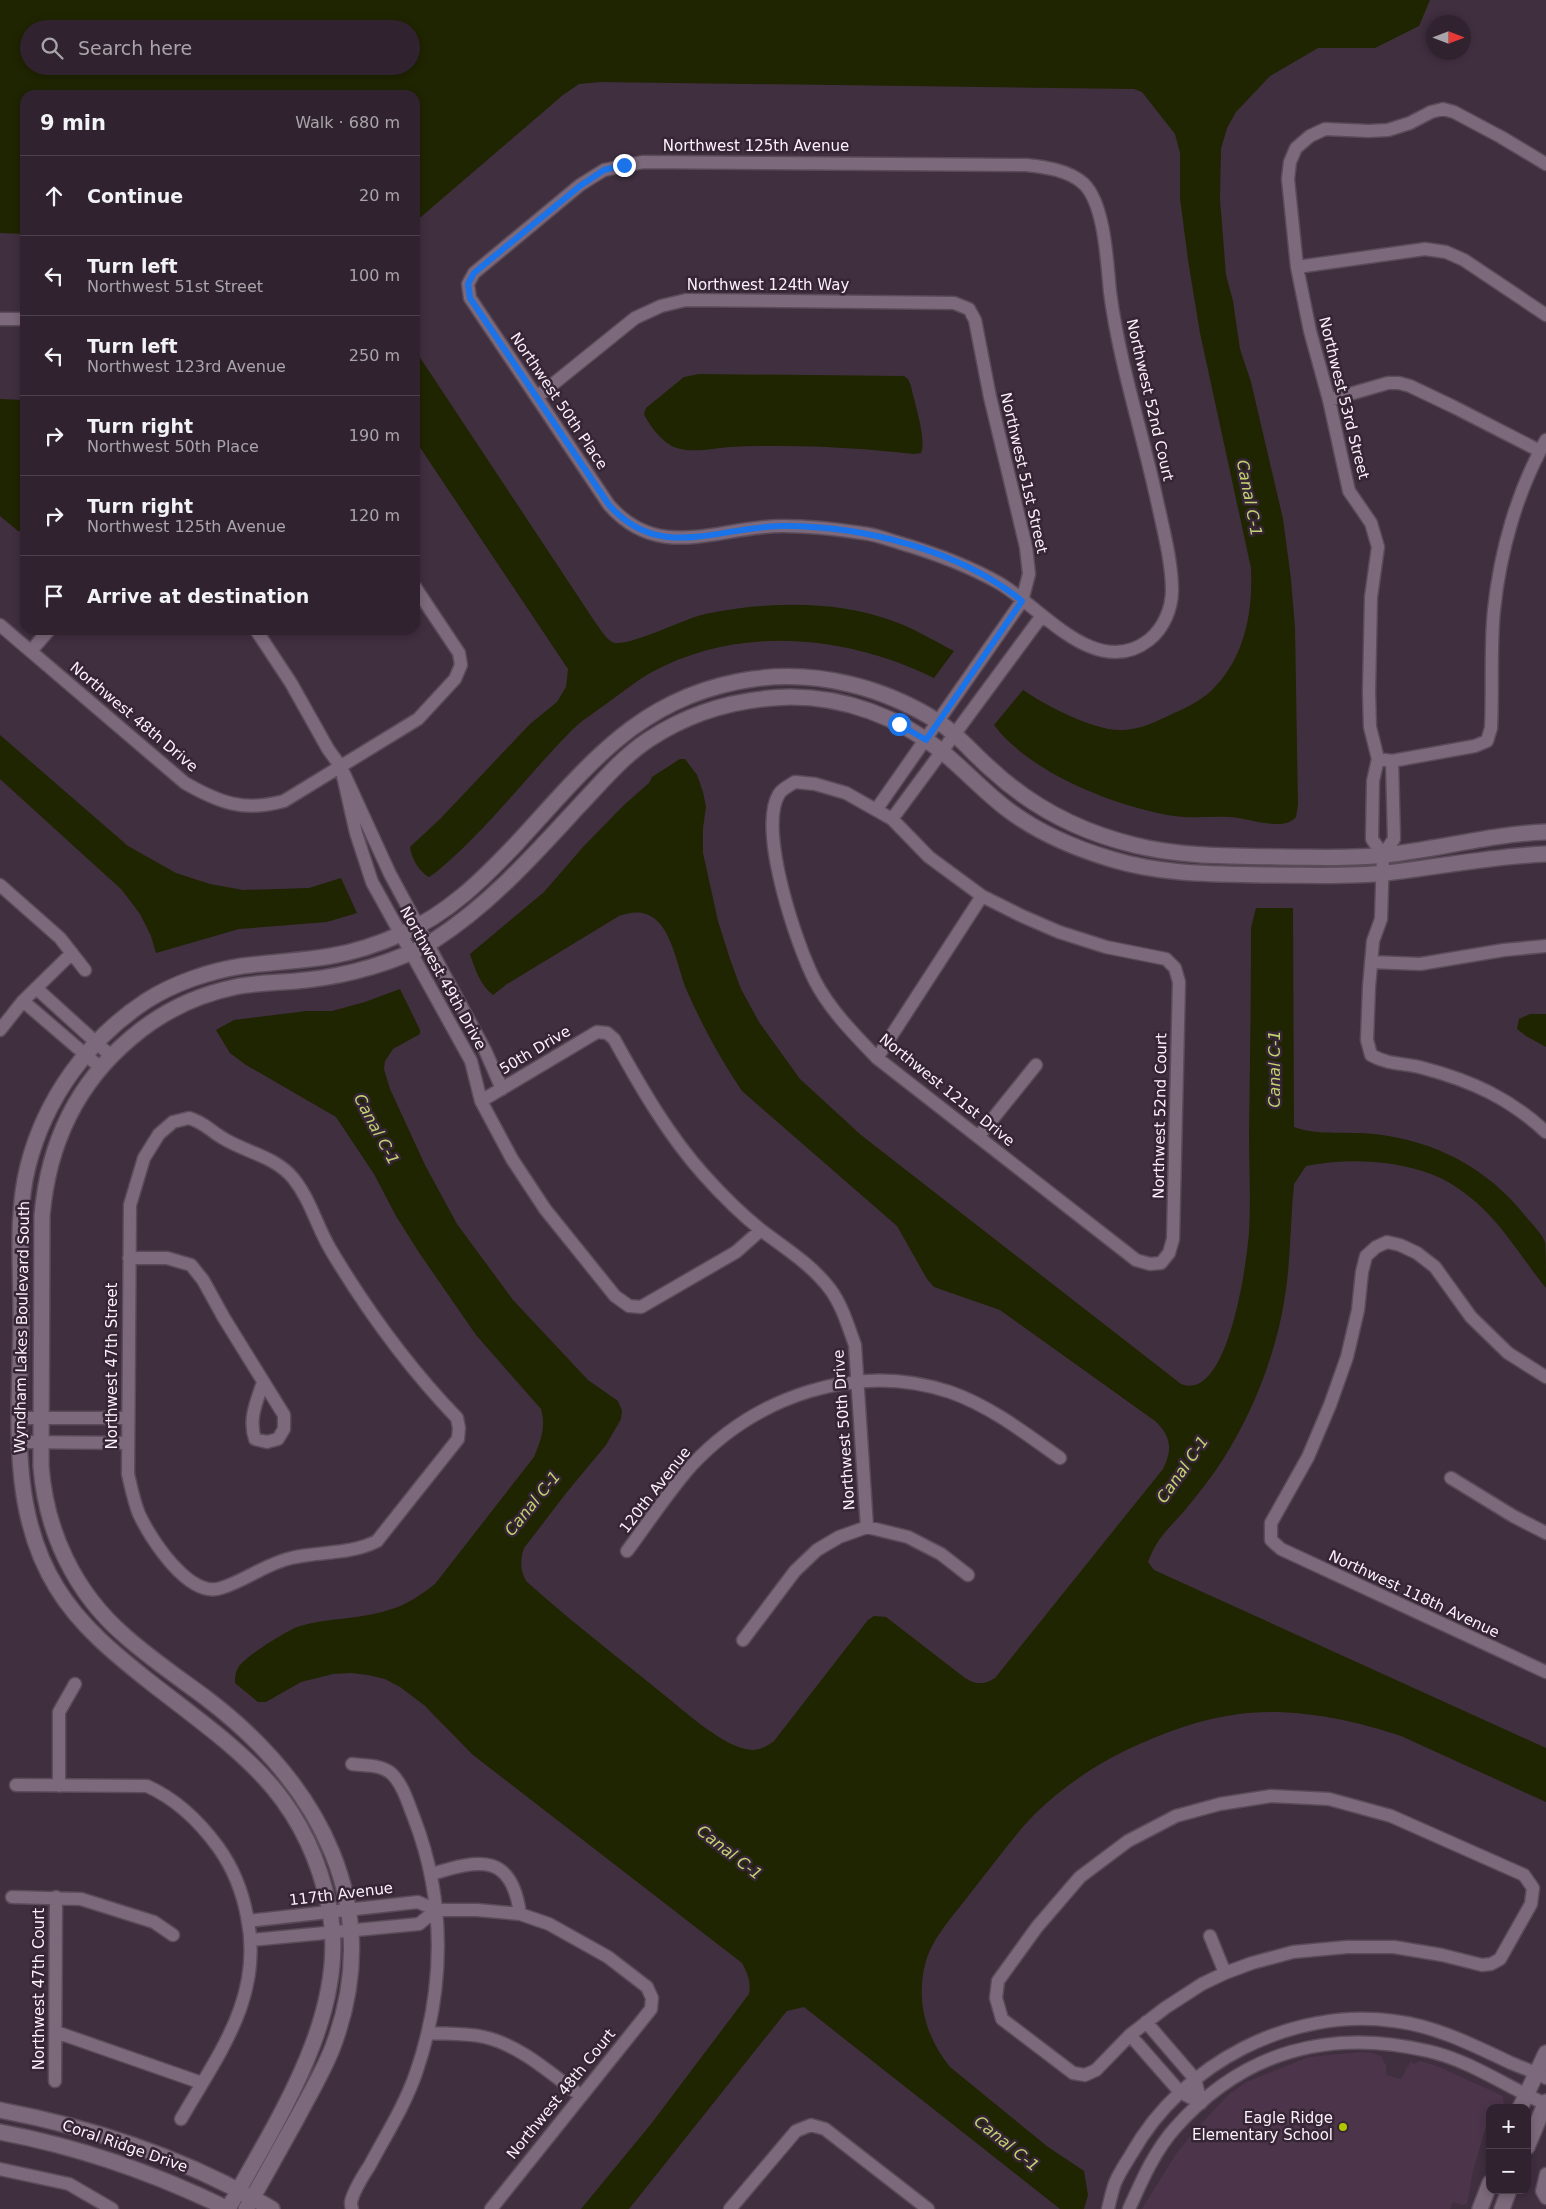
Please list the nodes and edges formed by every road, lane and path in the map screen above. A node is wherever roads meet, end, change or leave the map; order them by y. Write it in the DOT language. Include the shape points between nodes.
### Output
graph roads {
  1 [pos="1546,164"];
  2 [pos="1084,184"];
  3 [pos="1297,267"];
  4 [pos="468,284"];
  5 [pos="969,309"];
  6 [pos="1546,315"];
  7 [pos="0,319"];
  8 [pos="20,319"];
  9 [pos="537,397"];
  10 [pos="1329,400"];
  11 [pos="1543,446"];
  12 [pos="420,594"];
  13 [pos="1022,601"];
  14 [pos="1042,616"];
  15 [pos="0,625"];
  16 [pos="45,635"];
  17 [pos="259,635"];
  18 [pos="31,651"];
  19 [pos="980,662"];
  20 [pos="999,674"];
  21 [pos="938,721"];
  22 [pos="956,734"];
  23 [pos="926,740"];
  24 [pos="943,752"];
  25 [pos="1378,759"];
  26 [pos="1392,761"];
  27 [pos="341,767"];
  28 [pos="876,810"];
  29 [pos="892,819"];
  30 [pos="1546,832"];
  31 [pos="1546,854"];
  32 [pos="1383,855"];
  33 [pos="1383,873"];
  34 [pos="0,885"];
  35 [pos="982,896"];
  36 [pos="419,925"];
  37 [pos="400,935"];
  38 [pos="429,943"];
  39 [pos="1546,946"];
  40 [pos="409,952"];
  41 [pos="72,953"];
  42 [pos="1372,962"];
  43 [pos="85,970"];
  44 [pos="36,988"];
  45 [pos="23,1001"];
  46 [pos="0,1030"];
  47 [pos="607,1033"];
  48 [pos="97,1042"];
  49 [pos="84,1054"];
  50 [pos="111,1056"];
  51 [pos="877,1058"];
  52 [pos="1036,1065"];
  53 [pos="101,1068"];
  54 [pos="502,1089"];
  55 [pos="481,1101"];
  56 [pos="1546,1132"];
  57 [pos="978,1137"];
  58 [pos="761,1230"];
  59 [pos="129,1258"];
  60 [pos="1161,1263"];
  61 [pos="1546,1377"];
  62 [pos="858,1380"];
  63 [pos="263,1382"];
  64 [pos="20,1418"];
  65 [pos="40,1418"];
  66 [pos="127,1418"];
  67 [pos="20,1442"];
  68 [pos="40,1442"];
  69 [pos="127,1443"];
  70 [pos="1060,1458"];
  71 [pos="1451,1478"];
  72 [pos="867,1527"];
  73 [pos="1546,1533"];
  74 [pos="627,1551"];
  75 [pos="968,1575"];
  76 [pos="743,1640"];
  77 [pos="1545,1670"];
  78 [pos="75,1684"];
  79 [pos="352,1764"];
  80 [pos="16,1785"];
  81 [pos="59,1786"];
  82 [pos="432,1874"];
  83 [pos="12,1897"];
  84 [pos="56,1897"];
  85 [pos="349,1909"];
  86 [pos="436,1910"];
  87 [pos="330,1911"];
  88 [pos="520,1914"];
  89 [pos="248,1921"];
  90 [pos="352,1930"];
  91 [pos="332,1932"];
  92 [pos="173,1935"];
  93 [pos="1210,1936"];
  94 [pos="252,1940"];
  95 [pos="1225,1973"];
  96 [pos="652,1998"];
  97 [pos="1146,2022"];
  98 [pos="56,2032"];
  99 [pos="429,2033"];
  100 [pos="1130,2035"];
  101 [pos="1158,2039"];
  102 [pos="1144,2051"];
  103 [pos="1546,2053"];
  104 [pos="1541,2075"];
  105 [pos="1195,2079"];
  106 [pos="55,2081"];
  107 [pos="202,2083"];
  108 [pos="1180,2092"];
  109 [pos="580,2095"];
  110 [pos="1523,2101"];
  111 [pos="1202,2103"];
  112 [pos="1546,2103"];
  113 [pos="0,2110"];
  114 [pos="181,2119"];
  115 [pos="0,2132"];
  116 [pos="1531,2138"];
  117 [pos="0,2169"];
  118 [pos="1546,2174"];
  119 [pos="238,2190"];
  120 [pos="1486,2193"];
  121 [pos="1508,2194"];
  122 [pos="1546,2198"];
  123 [pos="249,2203"];
  124 [pos="112,2209"];
  125 [pos="228,2209"];
  126 [pos="272,2209"];
  127 [pos="352,2209"];
  128 [pos="491,2209"];
  129 [pos="730,2209"];
  130 [pos="928,2209"];
  131 [pos="1108,2209"];
  132 [pos="1130,2209"];
  133 [pos="1480,2209"];
  134 [pos="1502,2209"];
  1 -- 3 [label="street, Northwest 53rd Street" via="1501,137 1443,109 1388,130 1325,129 1296,148 1290,162 1288,178"];
  2 -- 4 [label="street, Northwest 125th Avenue" via="1048,167 1026,165 680,162 624,165 604,170 580,186 474,273"];
  2 -- 14 [label="street, Northwest 52nd Court" via="1100,222 1112,309 1164,529 1172,590 1162,626 1150,640 1132,649 1111,652 1087,646"];
  3 -- 6 [label="street" via="1425,249 1446,252 1464,260"];
  3 -- 10 [label="street, Northwest 53rd Street"];
  4 -- 9 [label="street, Northwest 50th Place" via="470,298"];
  5 -- 9 [label="street, Northwest 124th Way" via="954,303 686,300 661,306 635,318"];
  5 -- 13 [label="street, Northwest 51st Street" via="975,320 1026,547 1029,574"];
  7 -- 8 [label="street"];
  9 -- 13 [label="street, Northwest 50th Place" via="609,505 635,529 654,536 676,538 784,526 866,533 947,558 1001,584"];
  10 -- 11 [label="street" via="1388,383 1399,383"];
  10 -- 25 [label="street, Northwest 53rd Street" via="1350,491 1372,523 1378,547 1369,641 1370,727"];
  11 -- 26 [label="street" via="1522,491 1503,562 1494,610 1491,728 1487,741"];
  12 -- 27 [label="street, Northwest 48th Drive" via="459,652 461,665 455,679 418,719"];
  13 -- 14 [label="street"];
  13 -- 19 [label="street, Northwest 51st Street"];
  14 -- 20 [label="street"];
  15 -- 18 [label="street, Northwest 48th Drive"];
  16 -- 18 [label="street"];
  17 -- 27 [label="street, Northwest 49th Drive"];
  18 -- 27 [label="street, Northwest 48th Drive" via="185,783 214,799 265,806 284,801"];
  19 -- 20 [label="street"];
  19 -- 21 [label="street, Northwest 51st Street"];
  20 -- 22 [label="street"];
  21 -- 22 [label="street, Wyndham Lakes Boulevard South"];
  21 -- 23 [label="street, Northwest 51st Street"];
  21 -- 36 [label="street, Wyndham Lakes Boulevard South" via="878,692 815,678 755,679 712,687 677,700 622,734 486,876 449,907"];
  22 -- 24 [label="street"];
  22 -- 32 [label="street, Wyndham Lakes Boulevard South" via="994,773 1037,805 1086,831 1141,847 1241,856 1340,858"];
  23 -- 24 [label="street, Wyndham Lakes Boulevard South"];
  23 -- 28 [label="street, Northwest 51st Street"];
  23 -- 38 [label="street, Wyndham Lakes Boulevard South" via="885,716 824,699 791,697 701,712 644,742 611,772 510,880 480,908"];
  24 -- 29 [label="street"];
  24 -- 33 [label="street, Wyndham Lakes Boulevard South" via="1008,810 1044,833 1112,860 1182,873"];
  25 -- 26 [label="street"];
  25 -- 32 [label="street, Northwest 53rd Street" via="1372,840"];
  26 -- 32 [label="street, Northwest 53rd Street" via="1394,840"];
  27 -- 36 [label="street, Northwest 49th Drive" via="390,874"];
  27 -- 37 [label="street, Northwest 49th Drive" via="372,882"];
  28 -- 29 [label="street"];
  28 -- 51 [label="street, Northwest 121st Drive" via="846,793 794,782 780,793 774,814 775,857 784,897 815,982 836,1013"];
  29 -- 35 [label="street" via="930,857"];
  30 -- 32 [label="street, Wyndham Lakes Boulevard South"];
  31 -- 33 [label="street, Wyndham Lakes Boulevard South"];
  32 -- 33 [label="street, Northwest 53rd Street"];
  33 -- 42 [label="street, Northwest 53rd Street" via="1381,919 1373,941"];
  34 -- 41 [label="street" via="60,938"];
  35 -- 51 [label="street"];
  35 -- 60 [label="street, Northwest 52nd Court" via="1059,932 1106,947 1166,960 1175,968 1179,982 1173,1239 1169,1253"];
  36 -- 37 [label="street, Wyndham Lakes Boulevard South"];
  36 -- 38 [label="street, Northwest 49th Drive"];
  37 -- 40 [label="street, Northwest 49th Drive"];
  37 -- 48 [label="street, Wyndham Lakes Boulevard South" via="333,956 220,970 193,979 149,999"];
  38 -- 40 [label="street, Wyndham Lakes Boulevard South"];
  38 -- 54 [label="street, Northwest 49th Drive"];
  39 -- 42 [label="street" via="1420,964"];
  40 -- 50 [label="street, Wyndham Lakes Boulevard South" via="340,976 256,984 218,992 180,1006 157,1019"];
  40 -- 55 [label="street, Northwest 49th Drive" via="471,1061"];
  41 -- 43 [label="street"];
  41 -- 44 [label="street"];
  42 -- 56 [label="street, Northwest 53rd Street" via="1367,1040 1372,1055 1383,1062 1416,1066 1453,1076 1498,1095 1527,1114"];
  44 -- 45 [label="street"];
  44 -- 48 [label="street"];
  45 -- 46 [label="street"];
  45 -- 49 [label="street"];
  47 -- 54 [label="street, 50th Drive" via="597,1032 580,1040"];
  47 -- 58 [label="street, Northwest 50th Drive" via="614,1039 662,1119 703,1174"];
  48 -- 49 [label="street, Wyndham Lakes Boulevard South"];
  48 -- 50 [label="street"];
  49 -- 53 [label="street"];
  49 -- 64 [label="street, Wyndham Lakes Boulevard South" via="64,1083 42,1126 28,1166 21,1218"];
  50 -- 53 [label="street, Wyndham Lakes Boulevard South"];
  51 -- 57 [label="street, Northwest 121st Drive"];
  52 -- 57 [label="street"];
  53 -- 65 [label="street, Wyndham Lakes Boulevard South" via="83,1091 60,1133 45,1186"];
  54 -- 55 [label="street, 50th Drive"];
  55 -- 58 [label="street, Northwest 49th Drive" via="512,1159 545,1209 615,1296 629,1306 641,1308 680,1287 736,1252"];
  57 -- 60 [label="street, Northwest 121st Drive" via="1136,1260"];
  58 -- 62 [label="street, Northwest 50th Drive" via="786,1246 831,1291 855,1345"];
  59 -- 63 [label="street" via="167,1258 191,1264"];
  59 -- 66 [label="street, Northwest 47th Street"];
  59 -- 69 [label="street, Northwest 47th Street" via="130,1205 144,1158 159,1134 173,1122 189,1118 205,1123 221,1137 275,1162 293,1177 330,1249 363,1303 403,1357 457,1418 459,1428 458,1439 453,1446 377,1541 363,1548 291,1558 210,1590 178,1571 155,1544 138,1512 128,1474"];
  61 -- 77 [label="street, Northwest 118th Avenue" via="1502,1347 1471,1317 1435,1267 1417,1253 1387,1242 1366,1256 1347,1357 1330,1405 1308,1456 1271,1523 1271,1540 1292,1555"];
  62 -- 70 [label="street, 120th Avenue" via="903,1381 950,1392 1016,1426"];
  62 -- 72 [label="street, Northwest 50th Drive"];
  62 -- 74 [label="street, 120th Avenue" via="793,1396 739,1424 691,1467"];
  64 -- 65 [label="street"];
  64 -- 67 [label="street, Wyndham Lakes Boulevard South"];
  65 -- 66 [label="street"];
  65 -- 68 [label="street, Wyndham Lakes Boulevard South"];
  66 -- 69 [label="street, Northwest 47th Street"];
  67 -- 68 [label="street"];
  67 -- 87 [label="street, Wyndham Lakes Boulevard South" via="21,1479 28,1518 38,1551 58,1591 86,1626 123,1661 259,1770 292,1811 303,1831 320,1871"];
  68 -- 69 [label="street"];
  68 -- 85 [label="street, Wyndham Lakes Boulevard South" via="42,1486 51,1524 77,1580 125,1636 251,1735 306,1800 330,1843"];
  71 -- 73 [label="street"];
  72 -- 75 [label="street" via="908,1537 942,1554"];
  72 -- 76 [label="street" via="839,1537 817,1550 795,1571"];
  78 -- 81 [label="street" via="59,1712"];
  79 -- 82 [label="street" via="381,1767 392,1774 404,1793"];
  80 -- 81 [label="street"];
  81 -- 89 [label="street" via="147,1786 163,1793 187,1811 232,1867"];
  82 -- 86 [label="street"];
  82 -- 88 [label="street" via="479,1862 495,1867 509,1878 517,1893"];
  83 -- 84 [label="street"];
  84 -- 92 [label="street" via="101,1904 154,1922"];
  84 -- 98 [label="street, Northwest 47th Court"];
  85 -- 86 [label="street, 117th Avenue" via="418,1902"];
  85 -- 87 [label="street, 117th Avenue"];
  85 -- 90 [label="street, Wyndham Lakes Boulevard South"];
  86 -- 88 [label="street, 117th Avenue"];
  86 -- 90 [label="street" via="419,1924"];
  86 -- 99 [label="street" via="439,1957"];
  87 -- 89 [label="street, 117th Avenue"];
  87 -- 91 [label="street, Wyndham Lakes Boulevard South"];
  88 -- 96 [label="street, 117th Avenue" via="549,1924 608,1957 647,1987"];
  89 -- 94 [label="street"];
  90 -- 91 [label="street"];
  90 -- 123 [label="street, Wyndham Lakes Boulevard South" via="348,1984 332,2049"];
  91 -- 94 [label="street"];
  91 -- 119 [label="street, Wyndham Lakes Boulevard South" via="330,1986 314,2041 300,2076"];
  93 -- 95 [label="street"];
  94 -- 107 [label="street" via="243,2004"];
  95 -- 97 [label="street" via="1192,1990"];
  95 -- 100 [label="street" via="1293,1952 1347,1947 1394,1947 1482,1965 1491,1964 1500,1959 1531,1904 1533,1888 1524,1875 1391,1816 1329,1798 1271,1796 1220,1804 1176,1816 1128,1841 1080,1877 1037,1927 998,1981 996,1998 1002,2019 1073,2073 1085,2076 1096,2070"];
  96 -- 109 [label="street, Northwest 48th Court" via="651,2009"];
  97 -- 100 [label="street"];
  97 -- 101 [label="street"];
  98 -- 106 [label="street, Northwest 47th Court"];
  98 -- 107 [label="street"];
  99 -- 109 [label="street" via="484,2037 505,2044"];
  99 -- 127 [label="street" via="415,2076 356,2189 350,2203"];
  100 -- 102 [label="street"];
  101 -- 102 [label="street"];
  101 -- 105 [label="street"];
  102 -- 108 [label="street"];
  103 -- 104 [label="street"];
  104 -- 105 [label="street" via="1456,2036 1394,2021 1366,2019 1329,2021 1278,2034 1250,2044"];
  104 -- 110 [label="street"];
  105 -- 108 [label="street"];
  105 -- 111 [label="street"];
  107 -- 114 [label="street"];
  108 -- 111 [label="street"];
  108 -- 131 [label="street" via="1144,2131 1115,2182"];
  109 -- 128 [label="street, Northwest 48th Court"];
  110 -- 111 [label="street" via="1459,2062 1430,2051 1364,2042 1325,2044 1281,2055 1248,2068 1225,2082"];
  110 -- 112 [label="street"];
  111 -- 132 [label="street" via="1176,2127 1155,2156"];
  112 -- 116 [label="street"];
  113 -- 119 [label="street, Coral Ridge Drive" via="133,2145"];
  115 -- 125 [label="street, Coral Ridge Drive" via="119,2162 181,2186"];
  117 -- 124 [label="street" via="69,2184"];
  118 -- 122 [label="street" via="1542,2190"];
  119 -- 123 [label="street, Coral Ridge Drive"];
  119 -- 125 [label="street, Wyndham Lakes Boulevard South"];
  120 -- 133 [label="street"];
  121 -- 134 [label="street"];
  123 -- 126 [label="street, Coral Ridge Drive"];
  129 -- 130 [label="street" via="796,2131 811,2125 825,2129"];
}
